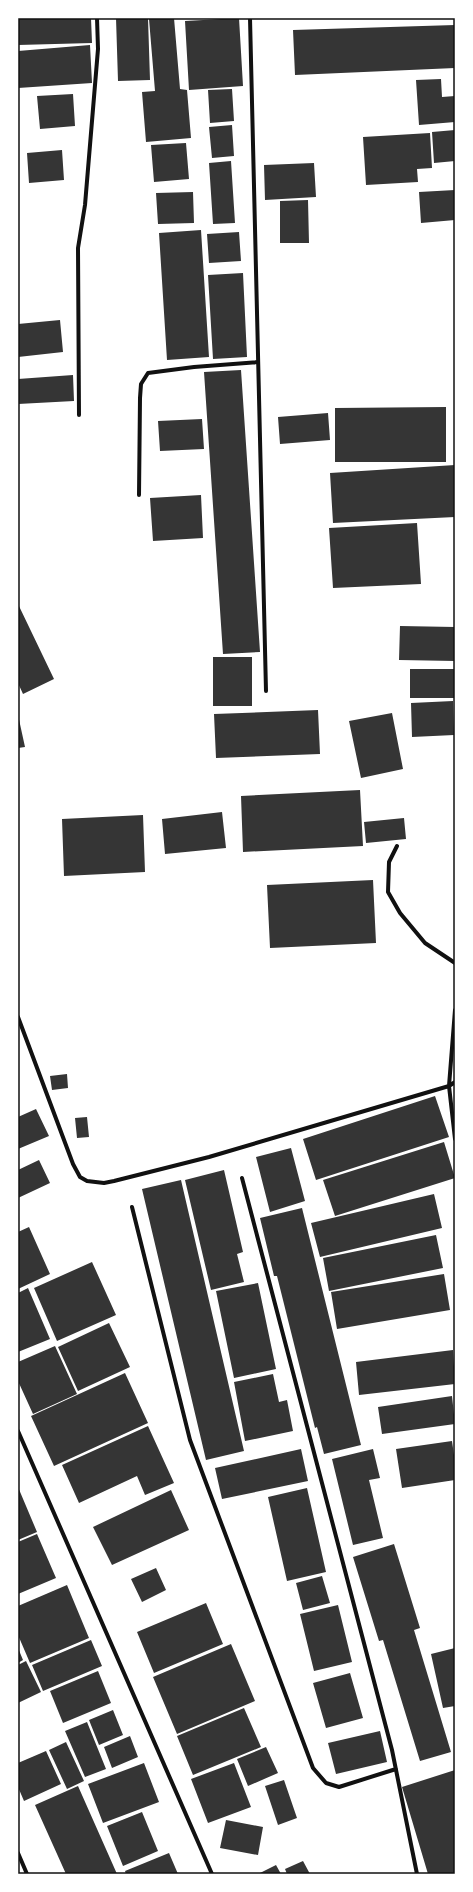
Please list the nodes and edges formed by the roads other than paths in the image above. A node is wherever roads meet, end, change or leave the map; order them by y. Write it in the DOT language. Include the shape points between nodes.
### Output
graph roads {
  1 [pos="97,18"];
  2 [pos="250,18"];
  3 [pos="258,362"];
  4 [pos="79,415"];
  5 [pos="139,495"];
  6 [pos="266,692"];
  7 [pos="397,846"];
  8 [pos="455,963"];
  9 [pos="455,1010"];
  10 [pos="18,1017"];
  11 [pos="455,1082"];
  12 [pos="449,1086"];
  13 [pos="455,1139"];
  14 [pos="242,1178"];
  15 [pos="132,1207"];
  16 [pos="18,1430"];
  17 [pos="396,1769"];
  18 [pos="18,1853"];
  19 [pos="27,1874"];
  20 [pos="212,1874"];
  21 [pos="417,1874"];
  1 -- 4 [label="street" via="98,49 85,205 78,248"];
  2 -- 3 [label="street"];
  3 -- 5 [label="street" via="148,374 141,384"];
  3 -- 6 [label="street"];
  7 -- 8 [label="street" via="389,862 388,892 400,912 425,943"];
  9 -- 12 [label="street"];
  10 -- 12 [label="street" via="73,1164 80,1177 93,1182 114,1181 209,1157"];
  11 -- 12 [label="street"];
  12 -- 13 [label="street"];
  14 -- 17 [label="street"];
  15 -- 17 [label="street" via="190,1440 313,1768 326,1783 339,1787"];
  16 -- 20 [label="street"];
  17 -- 21 [label="street"];
  18 -- 19 [label="street"];
}
